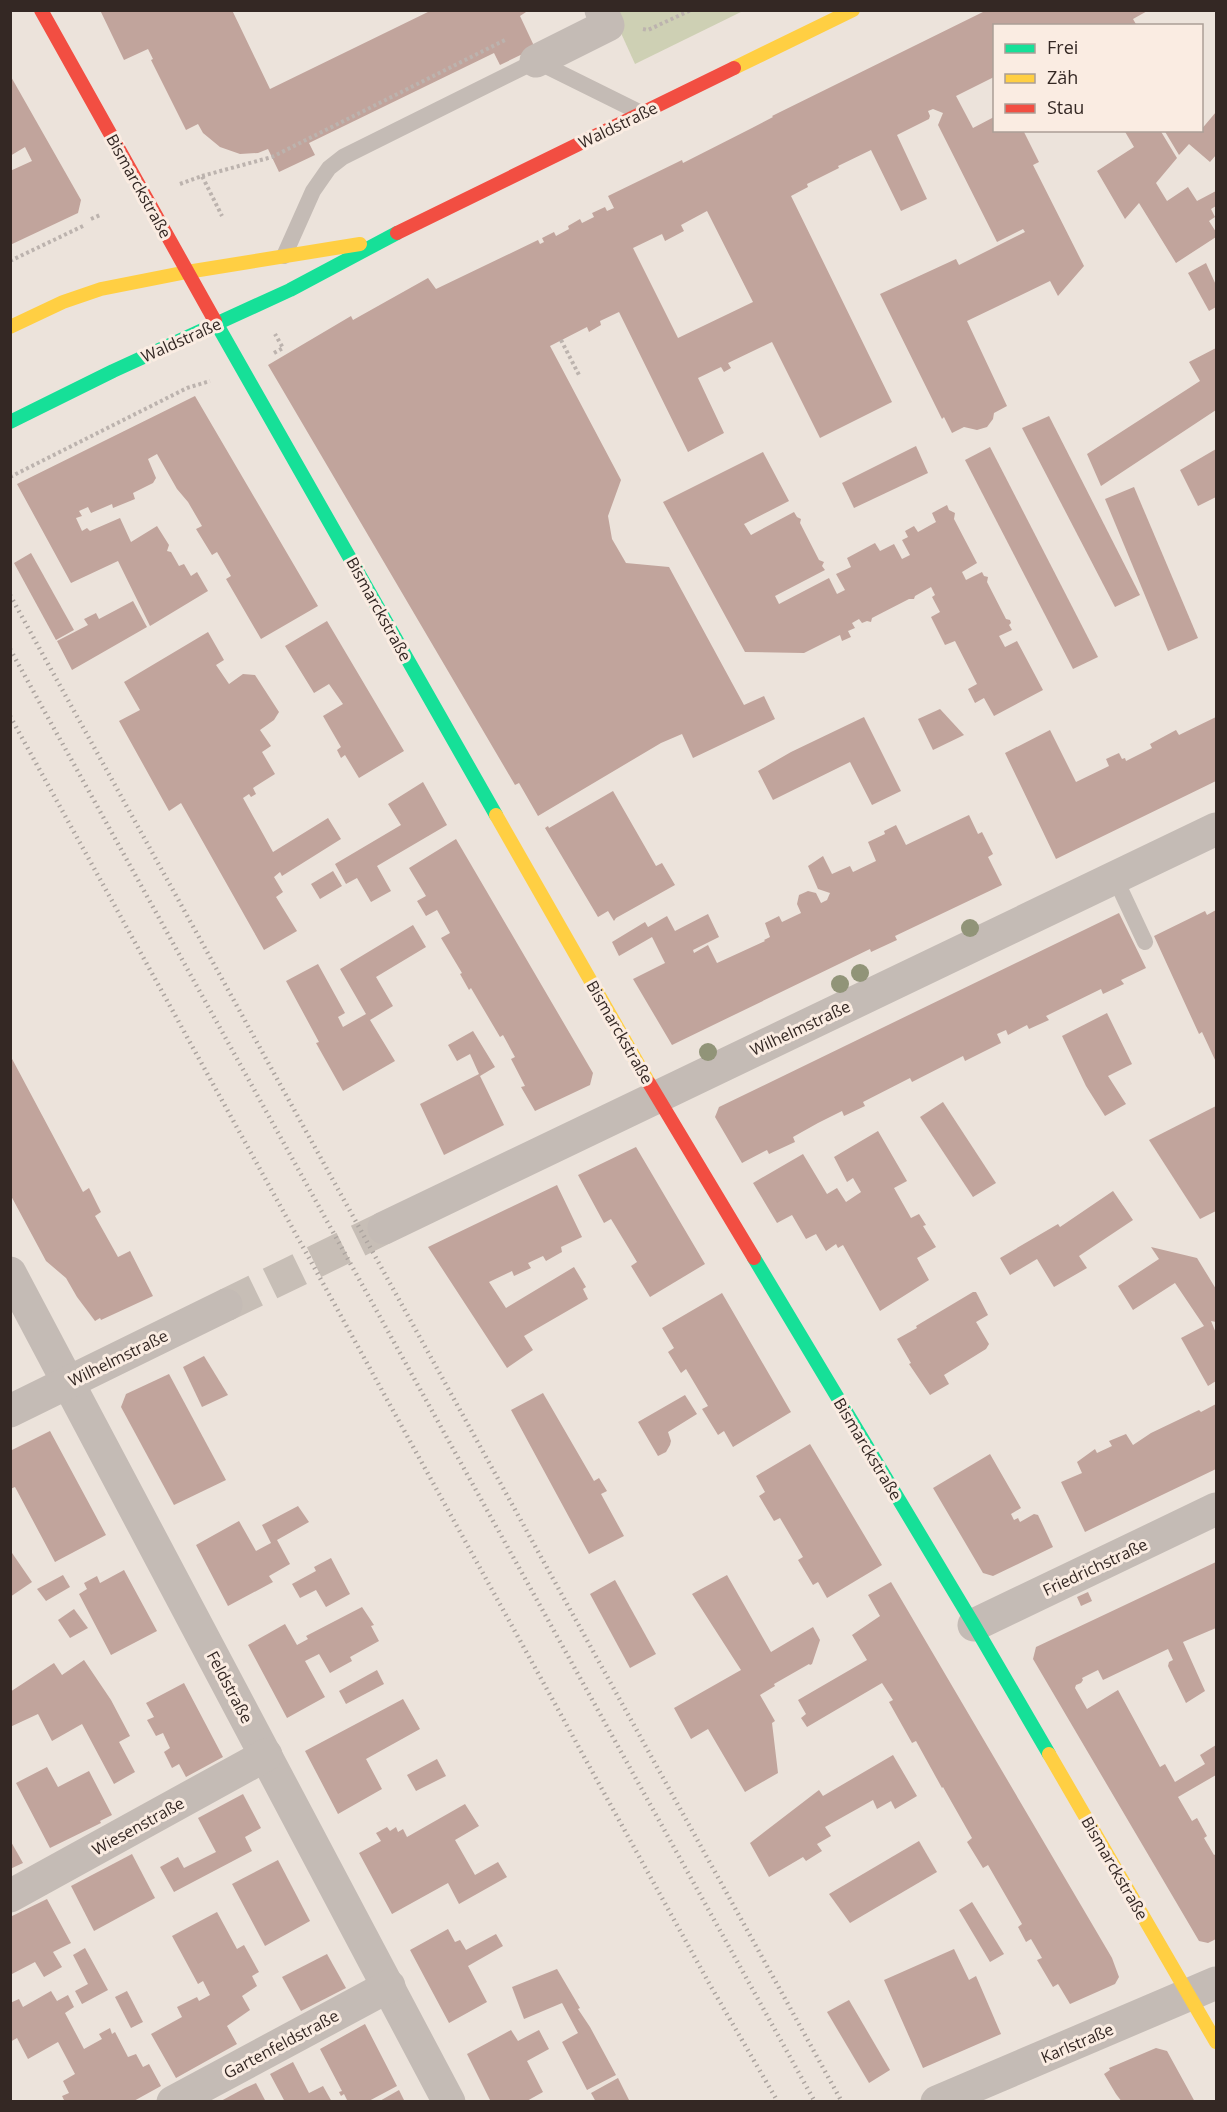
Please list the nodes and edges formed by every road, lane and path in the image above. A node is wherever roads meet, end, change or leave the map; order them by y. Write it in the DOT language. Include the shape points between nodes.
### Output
graph roads {
  1 [pos="41,10"];
  2 [pos="601,10"];
  3 [pos="854,10"];
  4 [pos="516,35"];
  5 [pos="536,61"];
  6 [pos="642,113"];
  7 [pos="202,176"];
  8 [pos="176,186"];
  9 [pos="100,215"];
  10 [pos="222,216"];
  11 [pos="92,219"];
  12 [pos="86,225"];
  13 [pos="382,240"];
  14 [pos="284,256"];
  15 [pos="10,261"];
  16 [pos="187,272"];
  17 [pos="217,324"];
  18 [pos="10,327"];
  19 [pos="274,331"];
  20 [pos="561,340"];
  21 [pos="242,369"];
  22 [pos="579,375"];
  23 [pos="10,422"];
  24 [pos="10,477"];
  25 [pos="1216,829"];
  26 [pos="1115,878"];
  27 [pos="1145,942"];
  28 [pos="657,1096"];
  29 [pos="384,1228"];
  30 [pos="10,1273"];
  31 [pos="226,1305"];
  32 [pos="68,1383"];
  33 [pos="10,1410"];
  34 [pos="1216,1509"];
  35 [pos="974,1625"];
  36 [pos="266,1755"];
  37 [pos="10,1896"];
  38 [pos="389,1986"];
  39 [pos="1203,1989"];
  40 [pos="1216,2042"];
  41 [pos="173,2102"];
  42 [pos="449,2102"];
  43 [pos="937,2102"];
  1 -- 16 [label="street, Bismarckstraße"];
  2 -- 5 [label="street" via="608,25"];
  3 -- 6 [label="street, Waldstraße"];
  4 -- 7 [label="path" via="272,157"];
  5 -- 6 [label="lane"];
  5 -- 14 [label="lane" via="343,157 329,168 313,191"];
  6 -- 13 [label="street, Waldstraße"];
  7 -- 8 [label="path"];
  7 -- 10 [label="path"];
  9 -- 11 [label="path"];
  12 -- 15 [label="path"];
  13 -- 14 [label="street, Waldstraße"];
  13 -- 17 [label="street, Waldstraße"];
  14 -- 16 [label="street, Waldstraße"];
  16 -- 17 [label="street, Bismarckstraße"];
  16 -- 18 [label="street, Waldstraße" via="82,294"];
  17 -- 21 [label="street, Bismarckstraße"];
  17 -- 23 [label="street, Waldstraße"];
  19 -- 21 [label="path" via="283,348"];
  20 -- 22 [label="path"];
  21 -- 24 [label="path" via="187,388"];
  21 -- 28 [label="street, Bismarckstraße"];
  25 -- 26 [label="street, Wilhelmstraße"];
  26 -- 27 [label="lane"];
  26 -- 28 [label="street, Wilhelmstraße"];
  28 -- 29 [label="street, Wilhelmstraße"];
  28 -- 35 [label="street, Bismarckstraße"];
  30 -- 32 [label="street, Feldstraße"];
  31 -- 32 [label="street, Wilhelmstraße"];
  32 -- 33 [label="street, Wilhelmstraße"];
  32 -- 36 [label="street, Feldstraße"];
  34 -- 35 [label="street, Friedrichstraße"];
  35 -- 39 [label="street, Bismarckstraße"];
  36 -- 37 [label="street, Wiesenstraße"];
  36 -- 38 [label="street, Feldstraße"];
  38 -- 41 [label="street, Gartenfeldstraße"];
  38 -- 42 [label="street, Feldstraße"];
  39 -- 40 [label="street, Bismarckstraße"];
  39 -- 43 [label="street, Karlstraße"];
}
